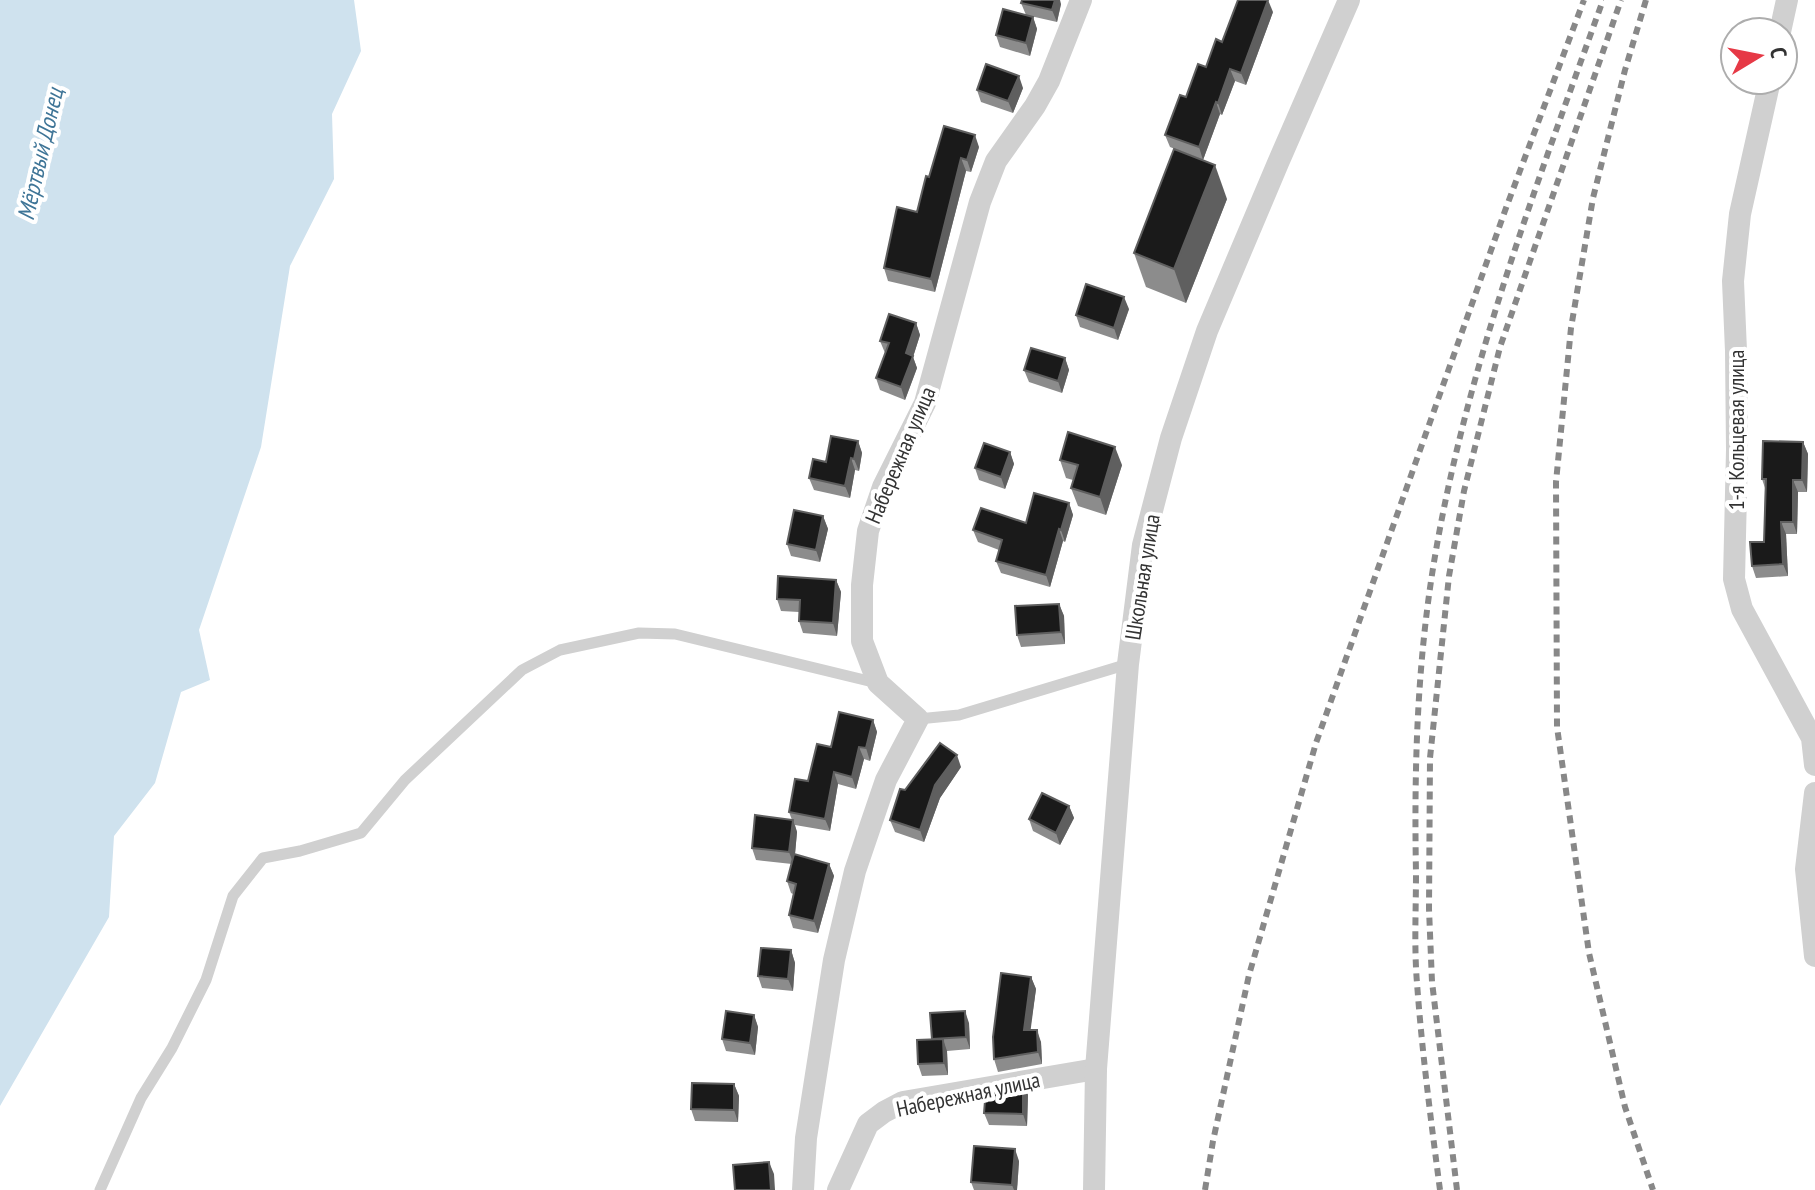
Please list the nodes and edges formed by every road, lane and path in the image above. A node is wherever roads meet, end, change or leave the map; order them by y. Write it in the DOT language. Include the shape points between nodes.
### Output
graph roads {
  1 [pos="1081,0"];
  2 [pos="1349,0"];
  3 [pos="1766,96"];
  4 [pos="1128,664"];
  5 [pos="878,683"];
  6 [pos="918,719"];
  7 [pos="1815,765"];
  8 [pos="1815,793"];
  9 [pos="1815,956"];
  10 [pos="1096,1069"];
  11 [pos="100,1190"];
  12 [pos="803,1190"];
  13 [pos="838,1190"];
  14 [pos="1094,1190"];
  1 -- 5 [label="street, Набережная улица" via="1049,81 996,161 925,403 883,487 868,531 862,641"];
  2 -- 4 [label="street, Школьная улица" via="1207,331 1175,425 1143,545"];
  3 -- 7 [label="street, 1-я Кольцевая улица" via="1740,214 1733,281 1734,579 1742,609 1812,738"];
  4 -- 6 [label="lane" via="959,715"];
  4 -- 10 [label="street, Школьная улица"];
  5 -- 6 [label="street, Набережная улица"];
  5 -- 11 [label="lane" via="675,634 639,633 560,650 522,670 405,780 361,833 263,858 233,896 206,980 141,1098"];
  6 -- 12 [label="street" via="886,780 855,871 834,960"];
  8 -- 9 [label="street" via="1806,869"];
  10 -- 13 [label="street, Набережная улица" via="903,1102 868,1124"];
  10 -- 14 [label="street, Школьная улица"];
}
